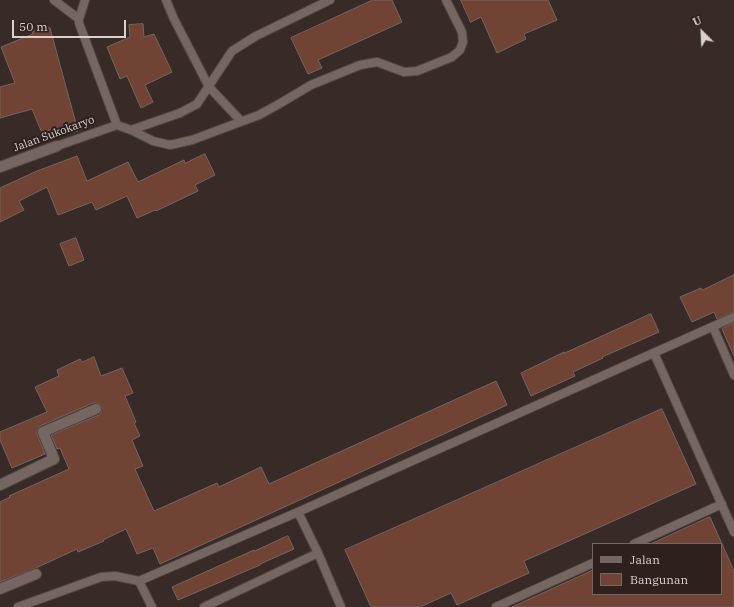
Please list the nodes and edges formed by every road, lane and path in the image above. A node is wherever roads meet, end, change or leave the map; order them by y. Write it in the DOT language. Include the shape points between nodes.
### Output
graph roads {
  1 [pos="54,0"];
  2 [pos="85,0"];
  3 [pos="166,0"];
  4 [pos="330,0"];
  5 [pos="446,0"];
  6 [pos="79,19"];
  7 [pos="209,87"];
  8 [pos="241,121"];
  9 [pos="117,125"];
  10 [pos="131,130"];
  11 [pos="57,146"];
  12 [pos="0,167"];
  13 [pos="734,317"];
  14 [pos="713,326"];
  15 [pos="654,353"];
  16 [pos="734,374"];
  17 [pos="96,409"];
  18 [pos="0,486"];
  19 [pos="722,504"];
  20 [pos="298,512"];
  21 [pos="734,532"];
  22 [pos="636,543"];
  23 [pos="318,554"];
  24 [pos="592,563"];
  25 [pos="36,574"];
  26 [pos="139,581"];
  27 [pos="0,589"];
  28 [pos="18,607"];
  29 [pos="152,607"];
  30 [pos="204,607"];
  31 [pos="341,607"];
  32 [pos="496,607"];
  1 -- 6 [label="lane"];
  2 -- 6 [label="lane"];
  3 -- 7 [label="lane"];
  4 -- 7 [label="lane" via="256,36 232,51"];
  5 -- 8 [label="lane" via="462,32 463,42 460,50 452,57 417,71 404,72 377,62 360,65 311,85 259,115"];
  6 -- 9 [label="lane"];
  7 -- 8 [label="lane"];
  7 -- 10 [label="lane" via="197,104 180,113"];
  8 -- 10 [label="lane" via="192,140 170,145 153,141"];
  9 -- 10 [label="lane"];
  9 -- 11 [label="lane, Jalan Sukokaryo"];
  11 -- 12 [label="street, Jalan Sukokaryo"];
  13 -- 14 [label="lane"];
  14 -- 15 [label="lane"];
  14 -- 16 [label="lane"];
  15 -- 19 [label="lane"];
  15 -- 20 [label="lane"];
  17 -- 18 [label="street" via="43,432 54,459"];
  19 -- 21 [label="lane"];
  19 -- 22 [label="lane"];
  20 -- 23 [label="lane"];
  20 -- 26 [label="lane"];
  23 -- 30 [label="lane"];
  23 -- 31 [label="lane"];
  24 -- 32 [label="lane"];
  25 -- 27 [label="street"];
  26 -- 28 [label="lane" via="115,576 101,577"];
  26 -- 29 [label="lane"];
}
